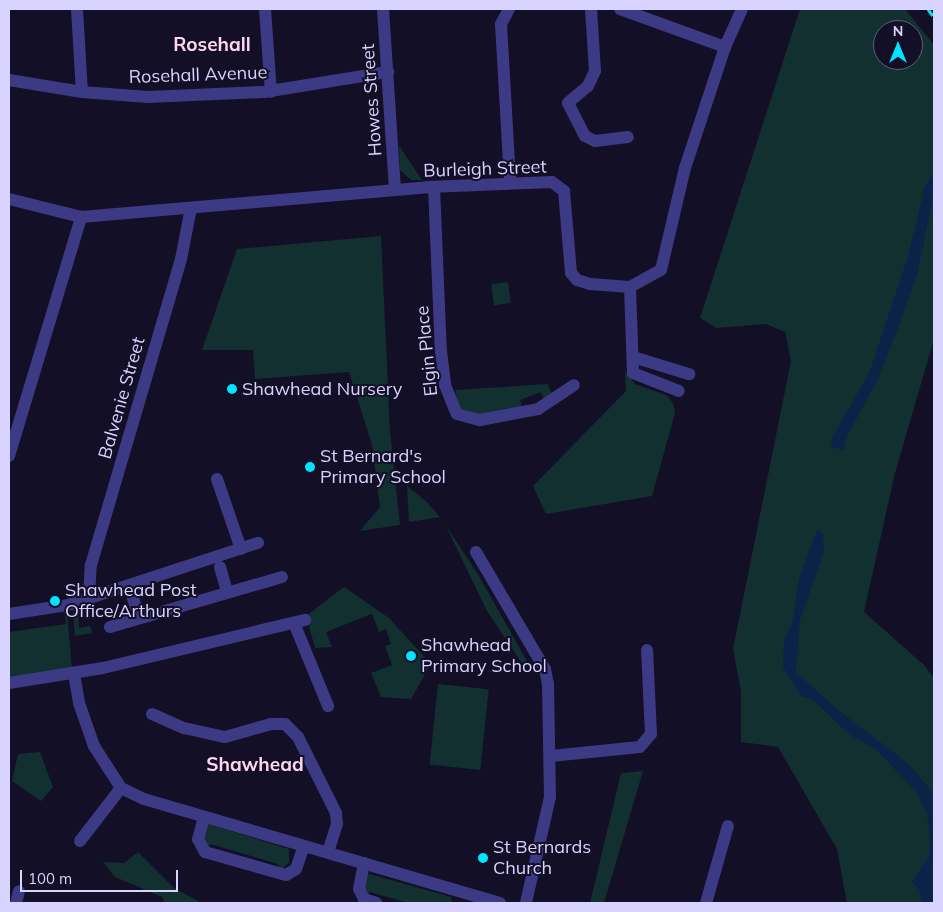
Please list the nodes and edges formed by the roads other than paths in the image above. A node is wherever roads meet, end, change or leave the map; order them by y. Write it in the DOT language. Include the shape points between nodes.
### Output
graph roads {
  1 [pos="77,9"];
  2 [pos="265,9"];
  3 [pos="384,9"];
  4 [pos="508,9"];
  5 [pos="591,9"];
  6 [pos="620,9"];
  7 [pos="742,9"];
  8 [pos="725,47"];
  9 [pos="388,72"];
  10 [pos="9,80"];
  11 [pos="82,92"];
  12 [pos="271,92"];
  13 [pos="628,137"];
  14 [pos="510,182"];
  15 [pos="434,187"];
  16 [pos="395,190"];
  17 [pos="11,199"];
  18 [pos="191,208"];
  19 [pos="81,217"];
  20 [pos="630,287"];
  21 [pos="633,357"];
  22 [pos="688,374"];
  23 [pos="574,385"];
  24 [pos="679,391"];
  25 [pos="9,456"];
  26 [pos="217,478"];
  27 [pos="258,544"];
  28 [pos="240,549"];
  29 [pos="476,552"];
  30 [pos="220,567"];
  31 [pos="282,577"];
  32 [pos="129,585"];
  33 [pos="227,592"];
  34 [pos="89,598"];
  35 [pos="9,614"];
  36 [pos="139,618"];
  37 [pos="110,627"];
  38 [pos="647,650"];
  39 [pos="328,669"];
  40 [pos="74,674"];
  41 [pos="316,674"];
  42 [pos="9,683"];
  43 [pos="328,706"];
  44 [pos="152,714"];
  45 [pos="551,756"];
  46 [pos="122,788"];
  47 [pos="204,817"];
  48 [pos="728,826"];
  49 [pos="80,841"];
  50 [pos="304,846"];
  51 [pos="328,852"];
  52 [pos="364,863"];
  53 [pos="463,898"];
  54 [pos="376,903"];
  55 [pos="500,903"];
  56 [pos="526,903"];
  57 [pos="706,903"];
  1 -- 11 [label="street"];
  2 -- 12 [label="street"];
  3 -- 9 [label="street, Howes Street"];
  4 -- 14 [label="street" via="500,24"];
  5 -- 13 [label="street" via="595,71 588,86 568,103 585,136 595,140"];
  6 -- 8 [label="street"];
  7 -- 8 [label="street"];
  8 -- 20 [label="street" via="686,168 661,270"];
  9 -- 12 [label="street, Rosehall Avenue"];
  9 -- 16 [label="street, Howes Street"];
  10 -- 11 [label="street, Rosehall Avenue"];
  11 -- 12 [label="street, Rosehall Avenue" via="148,97"];
  14 -- 15 [label="street, Burleigh Street"];
  14 -- 20 [label="street, Burleigh Street" via="552,182 564,191 571,273 577,280"];
  15 -- 16 [label="street, Burleigh Street"];
  15 -- 23 [label="street, Elgin Place" via="441,352 445,385 457,414 480,420 538,409"];
  16 -- 18 [label="street, Burleigh Street"];
  17 -- 19 [label="street, Burleigh Street"];
  18 -- 19 [label="street, Burleigh Street"];
  18 -- 34 [label="street, Balvenie Street" via="181,259 91,565"];
  19 -- 25 [label="street"];
  20 -- 21 [label="street"];
  21 -- 22 [label="street"];
  21 -- 24 [label="street" via="633,373"];
  26 -- 28 [label="street"];
  27 -- 28 [label="street"];
  28 -- 32 [label="street"];
  29 -- 45 [label="street" via="545,669"];
  30 -- 33 [label="street"];
  31 -- 33 [label="street"];
  32 -- 34 [label="street"];
  32 -- 36 [label="street"];
  33 -- 36 [label="street"];
  34 -- 35 [label="street" via="43,611"];
  36 -- 37 [label="street"];
  38 -- 45 [label="street" via="650,734 640,747"];
  39 -- 41 [label="street"];
  40 -- 41 [label="street" via="300,622"];
  40 -- 42 [label="street"];
  40 -- 46 [label="street" via="79,703 94,746"];
  41 -- 43 [label="street"];
  44 -- 51 [label="street" via="184,728 225,738 271,724 285,724 298,737 336,813 337,824"];
  45 -- 56 [label="street" via="545,827"];
  46 -- 47 [label="street" via="144,799"];
  46 -- 49 [label="street"];
  47 -- 50 [label="street"];
  47 -- 50 [label="street" via="198,839 205,852 286,875 296,869"];
  48 -- 57 [label="street"];
  50 -- 51 [label="street"];
  51 -- 52 [label="street"];
  52 -- 53 [label="street"];
  52 -- 54 [label="street" via="359,889 364,899"];
  53 -- 55 [label="street"];
}
